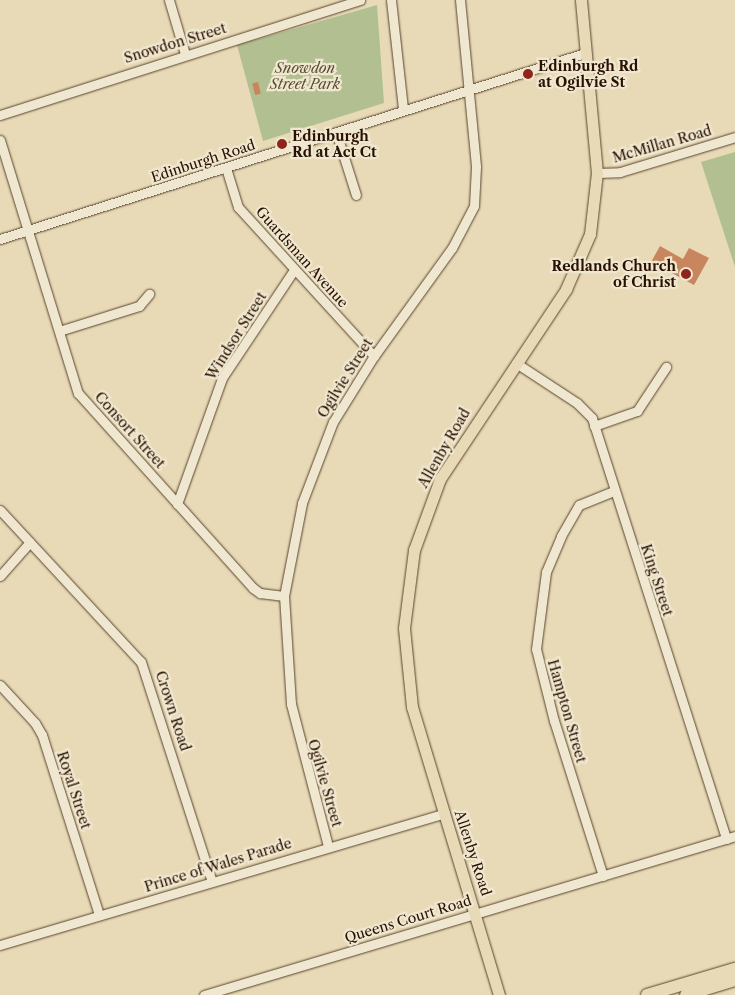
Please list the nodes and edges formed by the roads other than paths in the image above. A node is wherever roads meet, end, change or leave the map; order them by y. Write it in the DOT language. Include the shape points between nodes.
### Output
graph roads {
  1 [pos="169,0"];
  2 [pos="360,0"];
  3 [pos="391,0"];
  4 [pos="460,0"];
  5 [pos="580,0"];
  6 [pos="586,53"];
  7 [pos="185,54"];
  8 [pos="469,88"];
  9 [pos="403,109"];
  10 [pos="0,115"];
  11 [pos="336,132"];
  12 [pos="735,137"];
  13 [pos="0,140"];
  14 [pos="226,168"];
  15 [pos="597,173"];
  16 [pos="356,195"];
  17 [pos="27,231"];
  18 [pos="0,239"];
  19 [pos="294,270"];
  20 [pos="149,294"];
  21 [pos="59,331"];
  22 [pos="374,356"];
  23 [pos="516,363"];
  24 [pos="666,367"];
  25 [pos="594,426"];
  26 [pos="614,491"];
  27 [pos="177,504"];
  28 [pos="0,510"];
  29 [pos="30,542"];
  30 [pos="0,576"];
  31 [pos="284,596"];
  32 [pos="0,685"];
  33 [pos="445,813"];
  34 [pos="731,838"];
  35 [pos="328,846"];
  36 [pos="603,876"];
  37 [pos="212,882"];
  38 [pos="477,913"];
  39 [pos="99,915"];
  40 [pos="0,945"];
  41 [pos="735,969"];
  42 [pos="735,980"];
  43 [pos="501,992"];
  44 [pos="204,995"];
  45 [pos="647,995"];
  46 [pos="686,995"];
  1 -- 7 [label="street"];
  2 -- 7 [label="street, Snowdon Street"];
  3 -- 9 [label="street"];
  4 -- 8 [label="street, Ogilvie Street"];
  5 -- 6 [label="main road, Allenby Road"];
  6 -- 8 [label="street, Edinburgh Road"];
  6 -- 15 [label="main road, Allenby Road"];
  7 -- 10 [label="street, Snowdon Street"];
  8 -- 9 [label="street, Edinburgh Road"];
  8 -- 22 [label="street, Ogilvie Street" via="476,166 474,206 452,248"];
  9 -- 11 [label="street, Edinburgh Road"];
  11 -- 14 [label="street, Edinburgh Road"];
  11 -- 16 [label="street"];
  12 -- 15 [label="street, McMillan Road" via="620,172"];
  13 -- 17 [label="street"];
  14 -- 17 [label="street, Edinburgh Road"];
  14 -- 19 [label="street, Guardsman Avenue" via="238,207"];
  15 -- 23 [label="main road, Allenby Road" via="590,234 580,262"];
  17 -- 18 [label="street, Edinburgh Road"];
  17 -- 21 [label="street, Consort Street"];
  19 -- 22 [label="street, Guardsman Avenue"];
  19 -- 27 [label="street, Windsor Street" via="222,378"];
  20 -- 21 [label="street" via="139,306"];
  21 -- 27 [label="street, Consort Street" via="78,393"];
  22 -- 31 [label="street, Ogilvie Street" via="349,393 315,460 302,503"];
  23 -- 25 [label="street, King Street" via="577,403"];
  23 -- 33 [label="main road, Allenby Road" via="440,479 424,516 407,587 404,628 412,707"];
  24 -- 25 [label="street" via="637,410"];
  25 -- 26 [label="street, King Street"];
  26 -- 34 [label="street, King Street"];
  26 -- 36 [label="street, Hampton Street" via="579,506 561,536 546,572 538,608 536,649 554,721"];
  27 -- 31 [label="street, Consort Street" via="253,588 260,593"];
  28 -- 29 [label="street, Crown Road"];
  29 -- 30 [label="street"];
  29 -- 37 [label="street, Crown Road" via="141,662"];
  31 -- 35 [label="street, Ogilvie Street" via="290,704"];
  32 -- 39 [label="street, Royal Street" via="42,735"];
  33 -- 35 [label="street, Prince of Wales Parade"];
  33 -- 38 [label="main road, Allenby Road"];
  34 -- 36 [label="street, Queens Court Road"];
  35 -- 37 [label="street, Prince of Wales Parade"];
  36 -- 38 [label="street, Queens Court Road"];
  37 -- 39 [label="street, Prince of Wales Parade"];
  38 -- 43 [label="main road, Allenby Road"];
  38 -- 44 [label="street, Queens Court Road"];
  39 -- 40 [label="street, Prince of Wales Parade"];
  41 -- 45 [label="highway"];
  42 -- 46 [label="highway"];
}
